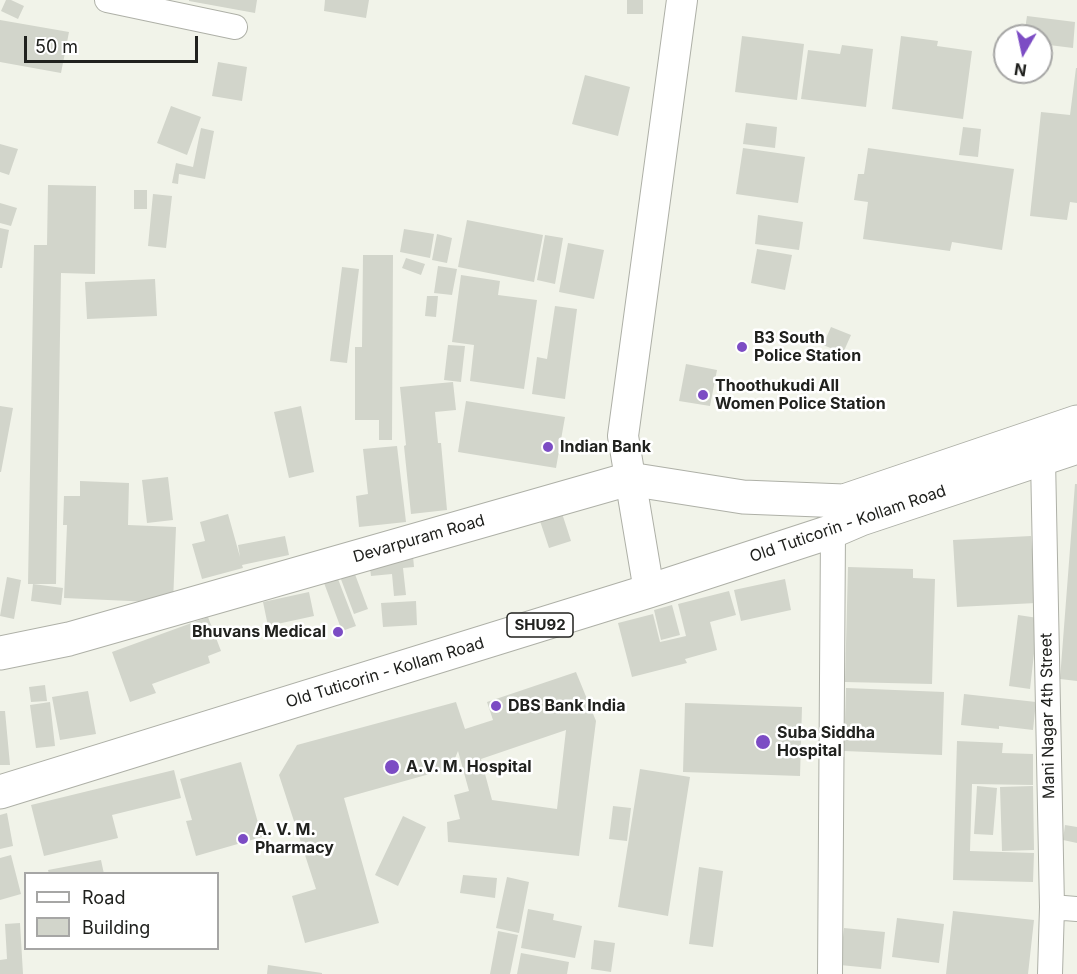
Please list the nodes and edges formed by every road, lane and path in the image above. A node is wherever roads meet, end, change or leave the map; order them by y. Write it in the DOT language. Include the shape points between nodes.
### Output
graph roads {
  1 [pos="107,0"];
  2 [pos="682,0"];
  3 [pos="236,27"];
  4 [pos="1077,422"];
  5 [pos="1077,447"];
  6 [pos="1043,459"];
  7 [pos="629,479"];
  8 [pos="839,516"];
  9 [pos="649,591"];
  10 [pos="0,653"];
  11 [pos="0,792"];
  12 [pos="1052,907"];
  13 [pos="1077,909"];
  14 [pos="830,974"];
  15 [pos="1050,974"];
  1 -- 3 [label="street"];
  2 -- 7 [label="street" via="623,436"];
  4 -- 8 [label="main road"];
  5 -- 6 [label="main road, Old Tuticorin - Kollam Road / SHU92"];
  6 -- 8 [label="main road, Old Tuticorin - Kollam Road / SHU92" via="861,519"];
  6 -- 12 [label="street, Mani Nagar 4th Street"];
  7 -- 8 [label="main road, Devarpuram Road"];
  7 -- 9 [label="street"];
  7 -- 10 [label="main road, Devarpuram Road" via="69,639"];
  8 -- 9 [label="main road, Old Tuticorin - Kollam Road / SHU92"];
  8 -- 14 [label="street"];
  9 -- 11 [label="main road, Old Tuticorin - Kollam Road / SHU92"];
  12 -- 13 [label="street"];
  12 -- 15 [label="street, Mani Nagar 4th Street"];
}
